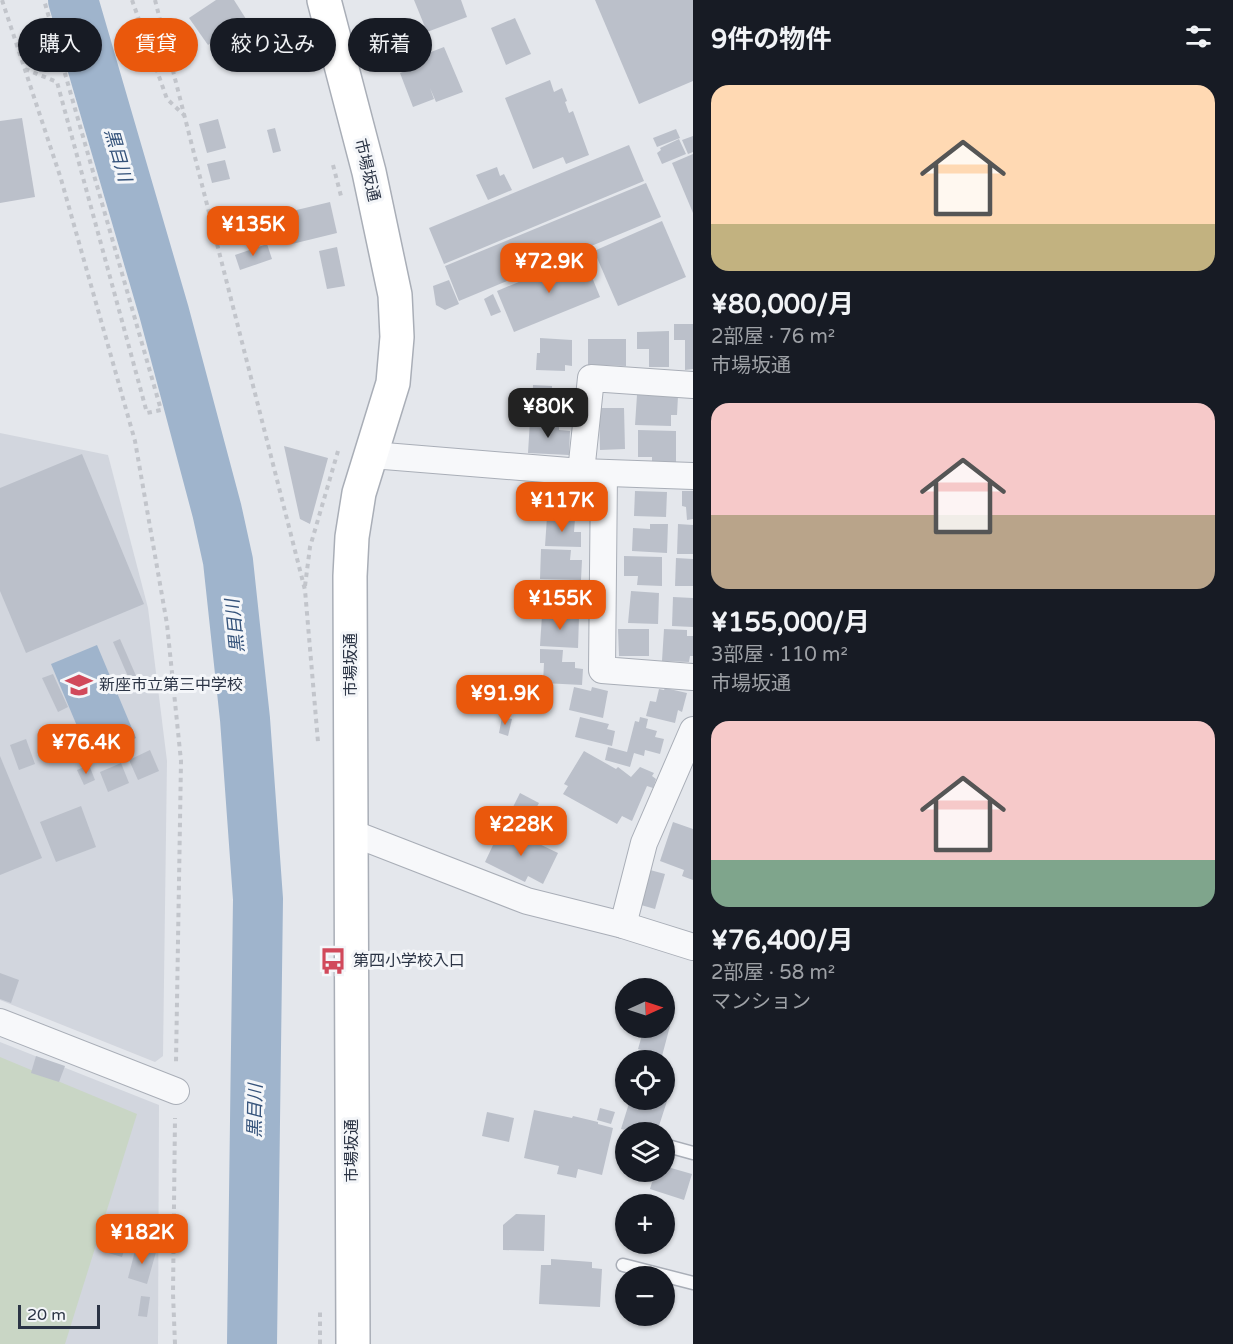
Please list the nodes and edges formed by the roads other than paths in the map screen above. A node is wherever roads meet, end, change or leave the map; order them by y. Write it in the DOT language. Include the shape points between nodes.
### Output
graph roads {
  1 [pos="324,0"];
  2 [pos="693,385"];
  3 [pos="372,454"];
  4 [pos="592,472"];
  5 [pos="693,476"];
  6 [pos="693,676"];
  7 [pos="693,730"];
  8 [pos="352,834"];
  9 [pos="623,925"];
  10 [pos="693,946"];
  11 [pos="0,1023"];
  12 [pos="176,1091"];
  13 [pos="675,1148"];
  14 [pos="693,1153"];
  15 [pos="623,1265"];
  16 [pos="693,1283"];
  17 [pos="353,1344"];
  1 -- 3 [label="street, 市場坂通" via="369,172 395,295 393,383"];
  2 -- 4 [label="street" via="591,378"];
  3 -- 4 [label="street"];
  3 -- 8 [label="street, 市場坂通" via="359,493 352,537"];
  4 -- 5 [label="street"];
  4 -- 6 [label="street" via="602,670"];
  7 -- 9 [label="street" via="644,843"];
  8 -- 9 [label="street" via="527,901"];
  8 -- 17 [label="street, 市場坂通"];
  9 -- 10 [label="street"];
  11 -- 12 [label="street"];
  13 -- 14 [label="lane"];
  15 -- 16 [label="lane"];
}
